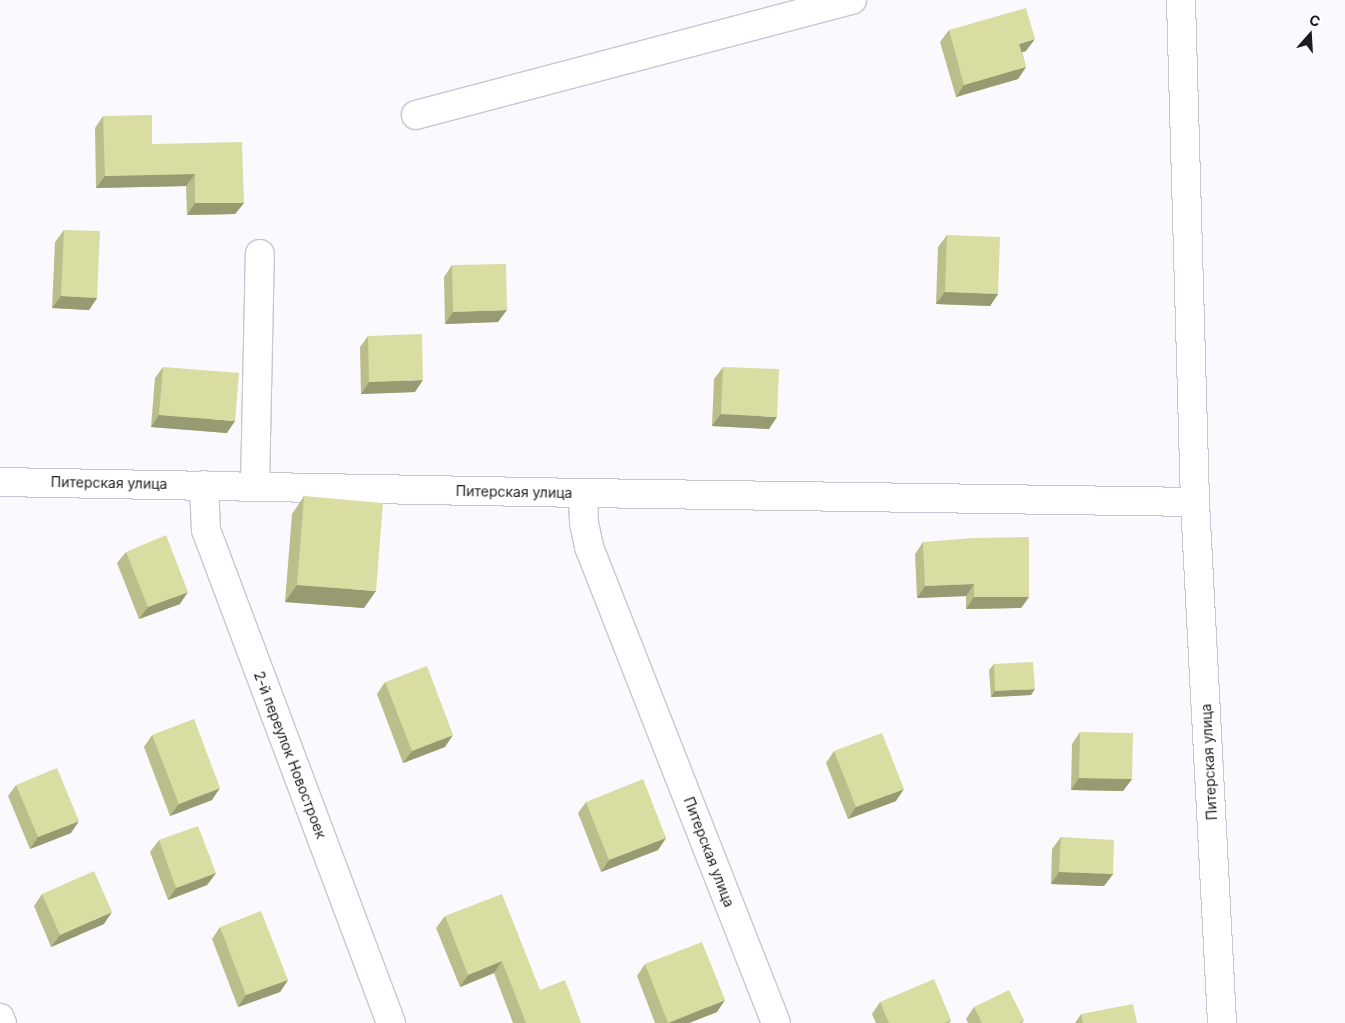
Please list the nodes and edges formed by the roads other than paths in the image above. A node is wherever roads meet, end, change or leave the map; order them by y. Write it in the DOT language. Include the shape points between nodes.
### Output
graph roads {
  1 [pos="852,0"];
  2 [pos="1181,0"];
  3 [pos="416,115"];
  4 [pos="260,254"];
  5 [pos="0,482"];
  6 [pos="204,485"];
  7 [pos="254,486"];
  8 [pos="583,494"];
  9 [pos="1195,502"];
  10 [pos="0,1018"];
  11 [pos="2,1023"];
  12 [pos="391,1023"];
  13 [pos="776,1023"];
  14 [pos="1222,1023"];
  1 -- 3 [label="street"];
  2 -- 9 [label="street, Питерская улица"];
  4 -- 7 [label="street"];
  5 -- 6 [label="street, Питерская улица"];
  6 -- 7 [label="street, Питерская улица"];
  6 -- 12 [label="street, 2-й переулок Новостроек" via="206,530"];
  7 -- 8 [label="street, Питерская улица"];
  8 -- 9 [label="street"];
  8 -- 13 [label="street, Питерская улица" via="589,547"];
  9 -- 14 [label="street, Питерская улица"];
  10 -- 11 [label="street"];
}
